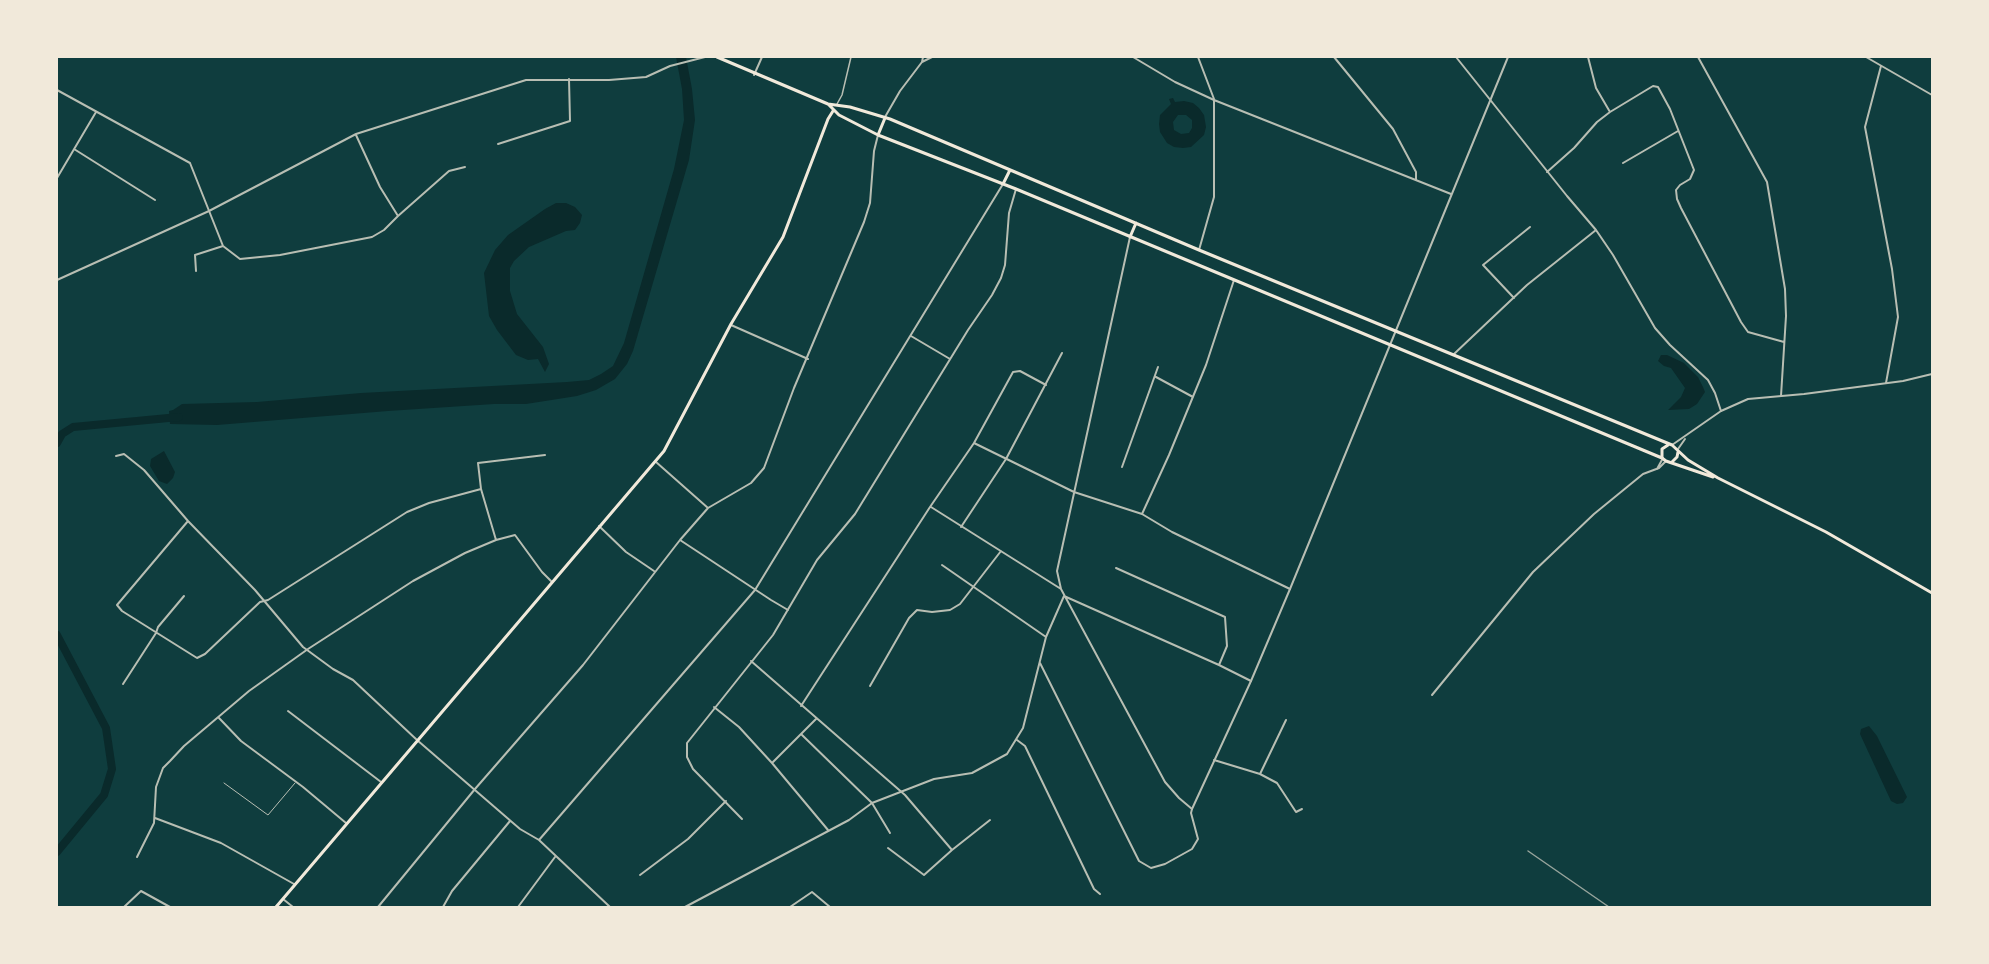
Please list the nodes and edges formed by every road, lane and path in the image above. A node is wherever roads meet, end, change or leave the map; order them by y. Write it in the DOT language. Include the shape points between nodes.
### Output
graph roads {
  1 [pos="705,57"];
  2 [pos="727,57"];
  3 [pos="762,57"];
  4 [pos="851,57"];
  5 [pos="923,57"];
  6 [pos="932,57"];
  7 [pos="1133,57"];
  8 [pos="1204,57"];
  9 [pos="1334,57"];
  10 [pos="1456,57"];
  11 [pos="1508,57"];
  12 [pos="1588,57"];
  13 [pos="1698,57"];
  14 [pos="1866,57"];
  15 [pos="719,58"];
  16 [pos="1198,58"];
  17 [pos="726,62"];
  18 [pos="922,62"];
  19 [pos="1881,66"];
  20 [pos="754,75"];
  21 [pos="569,79"];
  22 [pos="57,90"];
  23 [pos="1932,95"];
  24 [pos="1214,100"];
  25 [pos="1490,102"];
  26 [pos="828,104"];
  27 [pos="837,105"];
  28 [pos="833,111"];
  29 [pos="96,112"];
  30 [pos="1610,112"];
  31 [pos="885,118"];
  32 [pos="1677,131"];
  33 [pos="356,134"];
  34 [pos="878,135"];
  35 [pos="498,144"];
  36 [pos="74,149"];
  37 [pos="1623,163"];
  38 [pos="465,167"];
  39 [pos="1010,170"];
  40 [pos="1547,172"];
  41 [pos="57,178"];
  42 [pos="1416,181"];
  43 [pos="1003,184"];
  44 [pos="1016,189"];
  45 [pos="1452,195"];
  46 [pos="155,200"];
  47 [pos="209,211"];
  48 [pos="398,216"];
  49 [pos="1136,223"];
  50 [pos="1530,227"];
  51 [pos="1596,230"];
  52 [pos="1130,237"];
  53 [pos="223,246"];
  54 [pos="1198,250"];
  55 [pos="195,271"];
  56 [pos="57,280"];
  57 [pos="1234,280"];
  58 [pos="1514,297"];
  59 [pos="731,324"];
  60 [pos="1395,331"];
  61 [pos="910,336"];
  62 [pos="1784,342"];
  63 [pos="1390,345"];
  64 [pos="1062,353"];
  65 [pos="1452,355"];
  66 [pos="950,358"];
  67 [pos="808,359"];
  68 [pos="1158,367"];
  69 [pos="1932,374"];
  70 [pos="1155,377"];
  71 [pos="1886,382"];
  72 [pos="1046,384"];
  73 [pos="1781,396"];
  74 [pos="1193,397"];
  75 [pos="1720,411"];
  76 [pos="1687,436"];
  77 [pos="974,443"];
  78 [pos="1671,445"];
  79 [pos="1678,450"];
  80 [pos="545,455"];
  81 [pos="116,456"];
  82 [pos="1006,459"];
  83 [pos="1664,459"];
  84 [pos="656,462"];
  85 [pos="1672,462"];
  86 [pos="1122,467"];
  87 [pos="1718,478"];
  88 [pos="481,489"];
  89 [pos="1074,492"];
  90 [pos="930,507"];
  91 [pos="708,508"];
  92 [pos="1142,514"];
  93 [pos="188,521"];
  94 [pos="599,526"];
  95 [pos="961,527"];
  96 [pos="496,540"];
  97 [pos="680,540"];
  98 [pos="1001,551"];
  99 [pos="942,564"];
  100 [pos="1116,568"];
  101 [pos="654,571"];
  102 [pos="551,581"];
  103 [pos="974,587"];
  104 [pos="1060,589"];
  105 [pos="1290,589"];
  106 [pos="755,590"];
  107 [pos="1932,594"];
  108 [pos="184,596"];
  109 [pos="1064,596"];
  110 [pos="264,601"];
  111 [pos="789,610"];
  112 [pos="156,633"];
  113 [pos="1046,638"];
  114 [pos="308,649"];
  115 [pos="751,662"];
  116 [pos="1040,663"];
  117 [pos="1219,665"];
  118 [pos="1251,681"];
  119 [pos="123,684"];
  120 [pos="870,686"];
  121 [pos="1432,695"];
  122 [pos="801,706"];
  123 [pos="714,707"];
  124 [pos="288,711"];
  125 [pos="218,718"];
  126 [pos="816,719"];
  127 [pos="1286,720"];
  128 [pos="801,734"];
  129 [pos="1016,739"];
  130 [pos="417,740"];
  131 [pos="1214,760"];
  132 [pos="772,763"];
  133 [pos="1260,774"];
  134 [pos="296,781"];
  135 [pos="381,782"];
  136 [pos="224,783"];
  137 [pos="475,789"];
  138 [pos="901,792"];
  139 [pos="726,801"];
  140 [pos="872,803"];
  141 [pos="1192,808"];
  142 [pos="1302,809"];
  143 [pos="155,818"];
  144 [pos="742,819"];
  145 [pos="510,820"];
  146 [pos="990,820"];
  147 [pos="346,823"];
  148 [pos="828,830"];
  149 [pos="890,833"];
  150 [pos="539,840"];
  151 [pos="888,848"];
  152 [pos="952,850"];
  153 [pos="137,857"];
  154 [pos="555,857"];
  155 [pos="640,875"];
  156 [pos="294,885"];
  157 [pos="1100,894"];
  158 [pos="283,899"];
  159 [pos="124,907"];
  160 [pos="170,907"];
  161 [pos="276,907"];
  162 [pos="293,907"];
  163 [pos="378,907"];
  164 [pos="443,907"];
  165 [pos="518,907"];
  166 [pos="610,907"];
  167 [pos="685,907"];
  168 [pos="790,907"];
  169 [pos="830,907"];
  1 -- 21 [label="street" via="646,77"];
  2 -- 17 [label="street"];
  3 -- 20 [label="street"];
  4 -- 27 [label="street"];
  5 -- 18 [label="street"];
  6 -- 18 [label="street"];
  7 -- 24 [label="street"];
  8 -- 16 [label="street"];
  9 -- 42 [label="street" via="1393,129 1416,172"];
  10 -- 25 [label="street"];
  11 -- 25 [label="street"];
  12 -- 30 [label="street" via="1596,88"];
  13 -- 62 [label="street" via="1767,182 1785,289"];
  14 -- 19 [label="street"];
  15 -- 17 [label="main road"];
  16 -- 24 [label="street"];
  17 -- 20 [label="main road"];
  18 -- 31 [label="street"];
  19 -- 23 [label="street"];
  19 -- 71 [label="street" via="1865,127 1898,317"];
  20 -- 26 [label="main road"];
  21 -- 33 [label="street" via="526,80"];
  21 -- 35 [label="street" via="570,121"];
  22 -- 29 [label="street"];
  24 -- 42 [label="street"];
  24 -- 54 [label="street" via="1214,197"];
  25 -- 40 [label="street"];
  25 -- 45 [label="street"];
  26 -- 27 [label="main road"];
  26 -- 28 [label="main road"];
  27 -- 28 [label="main road"];
  27 -- 31 [label="main road"];
  28 -- 34 [label="main road"];
  28 -- 59 [label="main road" via="783,237"];
  29 -- 36 [label="street"];
  29 -- 47 [label="street" via="184,159 192,168"];
  30 -- 32 [label="street" via="1656,86"];
  30 -- 40 [label="street"];
  31 -- 34 [label="main road"];
  31 -- 39 [label="main road"];
  32 -- 37 [label="street"];
  32 -- 62 [label="street" via="1694,170 1690,179 1676,190 1684,214 1748,332"];
  33 -- 47 [label="street"];
  33 -- 48 [label="street"];
  34 -- 43 [label="main road"];
  34 -- 67 [label="street" via="864,222"];
  36 -- 41 [label="street"];
  36 -- 46 [label="street"];
  38 -- 48 [label="street" via="449,171"];
  39 -- 43 [label="main road"];
  39 -- 49 [label="main road"];
  40 -- 51 [label="street"];
  42 -- 45 [label="street"];
  43 -- 44 [label="main road"];
  43 -- 61 [label="street"];
  44 -- 52 [label="main road"];
  44 -- 66 [label="street" via="1001,278"];
  45 -- 60 [label="street"];
  47 -- 53 [label="street"];
  47 -- 56 [label="street"];
  48 -- 53 [label="street" via="372,237 280,255 240,259"];
  49 -- 52 [label="main road"];
  49 -- 54 [label="main road"];
  50 -- 58 [label="street" via="1483,265"];
  51 -- 58 [label="street"];
  51 -- 75 [label="street" via="1655,328 1708,380"];
  52 -- 57 [label="main road"];
  52 -- 89 [label="street"];
  53 -- 55 [label="street" via="195,255"];
  54 -- 60 [label="main road"];
  57 -- 63 [label="main road"];
  57 -- 74 [label="street"];
  58 -- 65 [label="street"];
  59 -- 67 [label="street"];
  59 -- 84 [label="main road"];
  60 -- 63 [label="street"];
  60 -- 65 [label="main road"];
  61 -- 66 [label="street"];
  61 -- 106 [label="street"];
  62 -- 73 [label="street"];
  63 -- 83 [label="main road"];
  63 -- 105 [label="street"];
  64 -- 72 [label="street"];
  65 -- 78 [label="main road"];
  66 -- 111 [label="street" via="855,514 817,560"];
  67 -- 91 [label="street" via="764,468 751,483"];
  68 -- 70 [label="street"];
  69 -- 71 [label="street"];
  70 -- 74 [label="street"];
  70 -- 86 [label="street"];
  71 -- 73 [label="street"];
  72 -- 77 [label="street" via="1020,371 1013,372"];
  72 -- 82 [label="street"];
  73 -- 75 [label="street" via="1748,399"];
  74 -- 92 [label="street"];
  75 -- 76 [label="street"];
  76 -- 78 [label="street"];
  76 -- 79 [label="street"];
  77 -- 82 [label="street"];
  77 -- 90 [label="street"];
  78 -- 79 [label="main road"];
  78 -- 83 [label="main road" via="1662,449"];
  79 -- 85 [label="main road"];
  79 -- 87 [label="main road"];
  80 -- 88 [label="street" via="478,463"];
  81 -- 93 [label="street" via="124,454 144,470"];
  82 -- 89 [label="street"];
  82 -- 95 [label="street"];
  83 -- 85 [label="main road"];
  83 -- 121 [label="street" via="1657,469 1643,474 1594,513 1533,572"];
  84 -- 91 [label="street"];
  84 -- 94 [label="main road"];
  85 -- 87 [label="main road"];
  87 -- 107 [label="main road" via="1826,532"];
  88 -- 96 [label="street"];
  88 -- 110 [label="street" via="407,512"];
  89 -- 92 [label="street"];
  89 -- 104 [label="street" via="1057,571"];
  90 -- 95 [label="street"];
  90 -- 122 [label="street"];
  91 -- 97 [label="street"];
  92 -- 105 [label="street"];
  93 -- 110 [label="street"];
  93 -- 112 [label="street" via="117,605"];
  94 -- 101 [label="street" via="626,552"];
  94 -- 102 [label="main road"];
  95 -- 98 [label="street"];
  96 -- 102 [label="street" via="515,535"];
  96 -- 114 [label="street" via="413,581"];
  97 -- 101 [label="street"];
  97 -- 106 [label="street"];
  98 -- 103 [label="street"];
  98 -- 104 [label="street"];
  99 -- 103 [label="street"];
  100 -- 117 [label="street" via="1225,617 1227,646"];
  101 -- 137 [label="street" via="583,665"];
  102 -- 130 [label="main road"];
  103 -- 113 [label="street"];
  103 -- 120 [label="street" via="950,610 917,610"];
  104 -- 109 [label="street"];
  105 -- 118 [label="street"];
  106 -- 111 [label="street"];
  106 -- 150 [label="street"];
  108 -- 112 [label="street"];
  109 -- 113 [label="street"];
  109 -- 117 [label="street"];
  109 -- 141 [label="street" via="1165,782"];
  110 -- 112 [label="street" via="197,658"];
  110 -- 114 [label="street"];
  111 -- 115 [label="street"];
  112 -- 119 [label="street"];
  113 -- 116 [label="street"];
  114 -- 125 [label="street"];
  114 -- 130 [label="street" via="353,680"];
  115 -- 122 [label="street"];
  115 -- 123 [label="street"];
  116 -- 129 [label="street" via="1023,728"];
  116 -- 141 [label="street" via="1139,861 1151,868 1192,849 1198,839"];
  117 -- 118 [label="street"];
  118 -- 131 [label="street"];
  122 -- 126 [label="street"];
  123 -- 132 [label="street"];
  123 -- 139 [label="street" via="687,742 686,750 693,769"];
  124 -- 135 [label="street"];
  125 -- 134 [label="street" via="241,741"];
  125 -- 143 [label="street" via="163,768 156,787"];
  126 -- 128 [label="street"];
  126 -- 138 [label="street"];
  127 -- 133 [label="street"];
  128 -- 132 [label="street"];
  128 -- 140 [label="street"];
  129 -- 138 [label="street" via="1007,754 972,773 934,779"];
  129 -- 157 [label="street" via="1025,746 1094,889"];
  130 -- 135 [label="main road"];
  130 -- 137 [label="street"];
  131 -- 133 [label="street"];
  131 -- 141 [label="street"];
  132 -- 148 [label="street"];
  133 -- 142 [label="street" via="1277,783 1296,812"];
  134 -- 136 [label="lane" via="268,815"];
  134 -- 147 [label="street"];
  135 -- 147 [label="main road"];
  137 -- 145 [label="street"];
  137 -- 163 [label="street"];
  138 -- 140 [label="street"];
  138 -- 152 [label="street"];
  139 -- 144 [label="street"];
  139 -- 155 [label="street" via="688,839"];
  140 -- 148 [label="street"];
  140 -- 149 [label="street"];
  143 -- 153 [label="street"];
  143 -- 156 [label="street" via="221,843"];
  145 -- 150 [label="street"];
  145 -- 164 [label="street"];
  146 -- 152 [label="street"];
  147 -- 156 [label="main road"];
  148 -- 167 [label="street"];
  150 -- 154 [label="street"];
  151 -- 152 [label="street" via="924,875"];
  154 -- 165 [label="street"];
  154 -- 166 [label="street"];
  156 -- 158 [label="main road"];
  158 -- 161 [label="main road"];
  158 -- 162 [label="street"];
  159 -- 160 [label="street" via="141,891"];
  168 -- 169 [label="street" via="812,892"];
}
